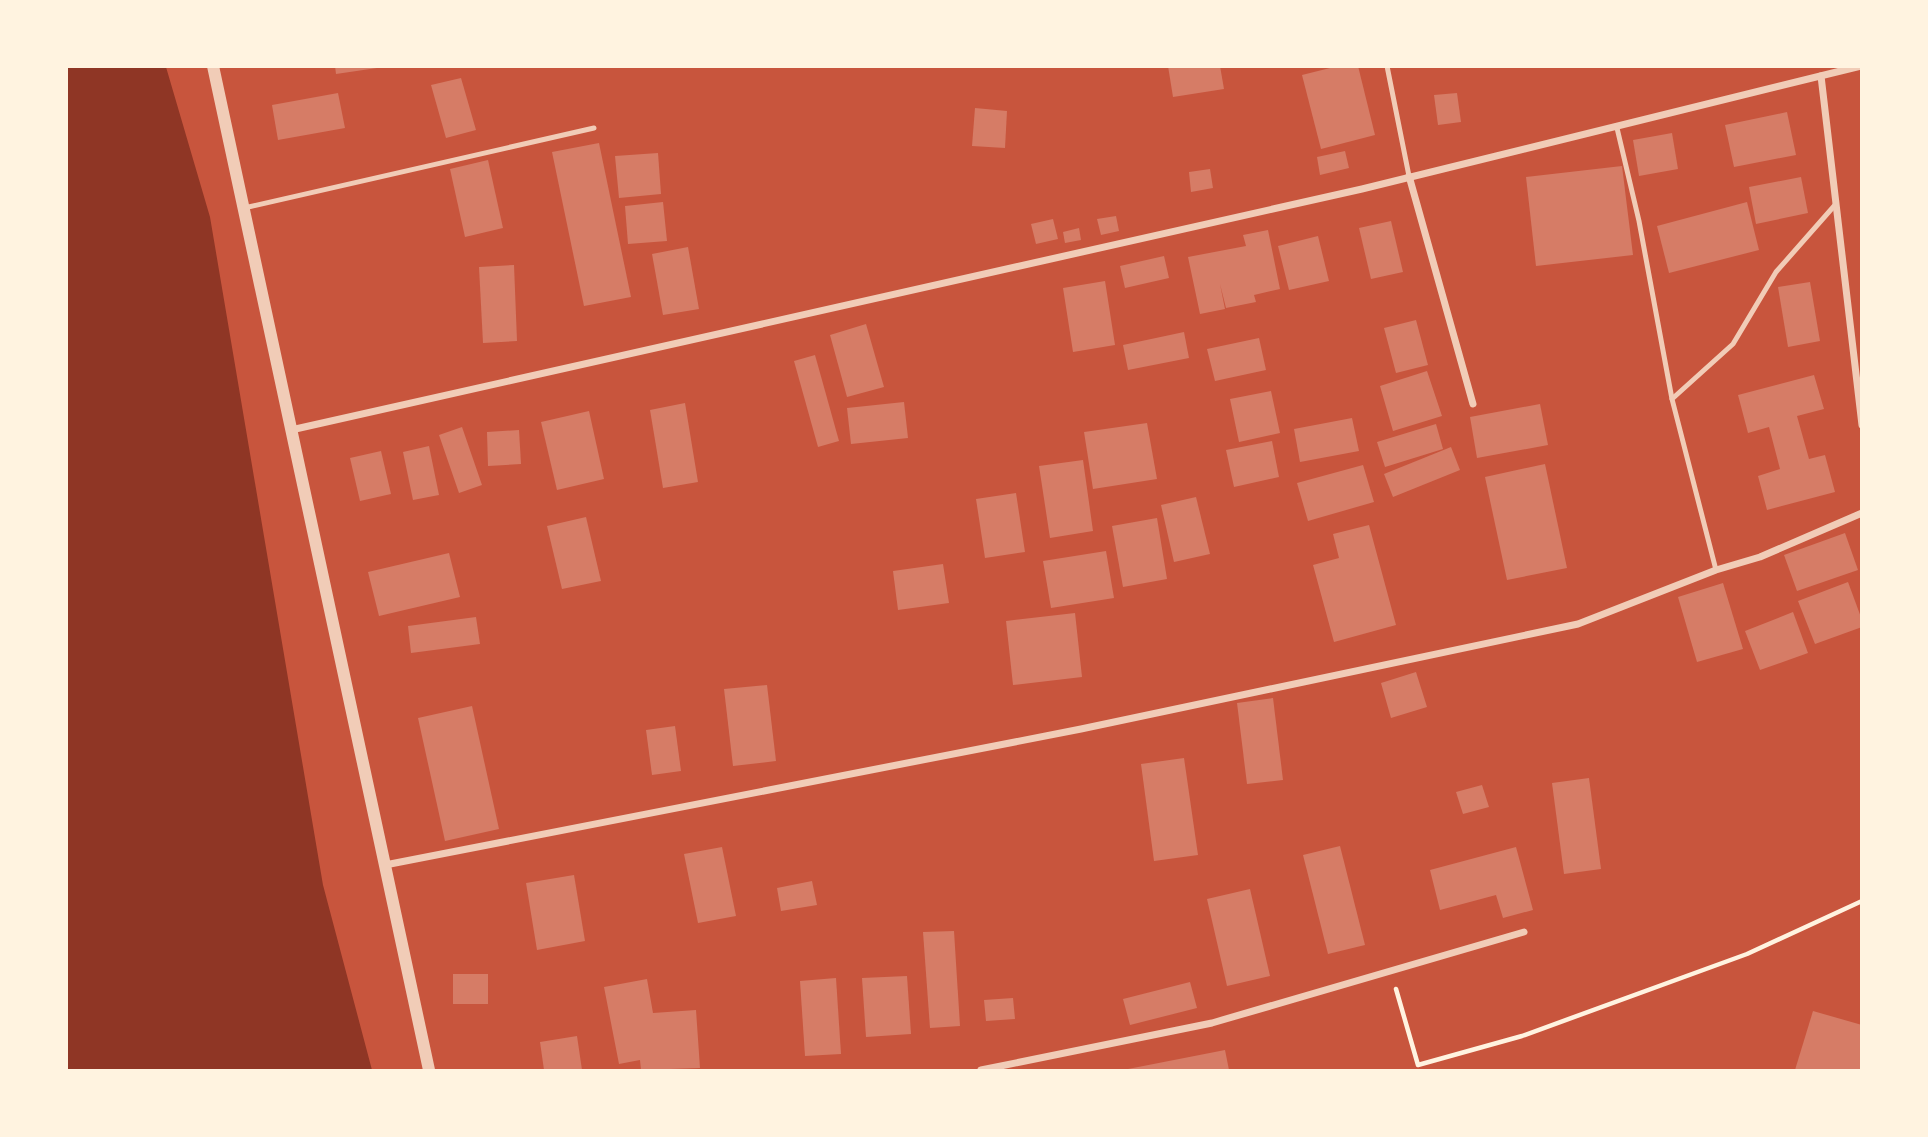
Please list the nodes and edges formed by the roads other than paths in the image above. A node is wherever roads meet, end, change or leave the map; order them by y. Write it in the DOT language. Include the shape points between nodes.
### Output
graph roads {
  1 [pos="213,66"];
  2 [pos="1387,66"];
  3 [pos="1861,66"];
  4 [pos="1821,76"];
  5 [pos="594,128"];
  6 [pos="1617,128"];
  7 [pos="1409,176"];
  8 [pos="1835,205"];
  9 [pos="244,208"];
  10 [pos="1672,399"];
  11 [pos="1473,404"];
  12 [pos="1861,425"];
  13 [pos="291,430"];
  14 [pos="1861,513"];
  15 [pos="1716,570"];
  16 [pos="385,865"];
  17 [pos="1524,932"];
  18 [pos="429,1070"];
  19 [pos="981,1070"];
  1 -- 9 [label="street"];
  2 -- 7 [label="lane"];
  3 -- 4 [label="street"];
  4 -- 6 [label="street"];
  4 -- 8 [label="street"];
  5 -- 9 [label="lane"];
  6 -- 7 [label="street"];
  6 -- 10 [label="lane"];
  7 -- 11 [label="street"];
  7 -- 13 [label="street"];
  8 -- 10 [label="lane" via="1776,272 1733,344"];
  8 -- 12 [label="street"];
  9 -- 13 [label="street"];
  10 -- 15 [label="lane"];
  13 -- 16 [label="street"];
  14 -- 15 [label="street" via="1759,557"];
  15 -- 16 [label="street" via="1578,624 1081,729"];
  16 -- 18 [label="street"];
  17 -- 19 [label="street" via="1212,1023"];
}
